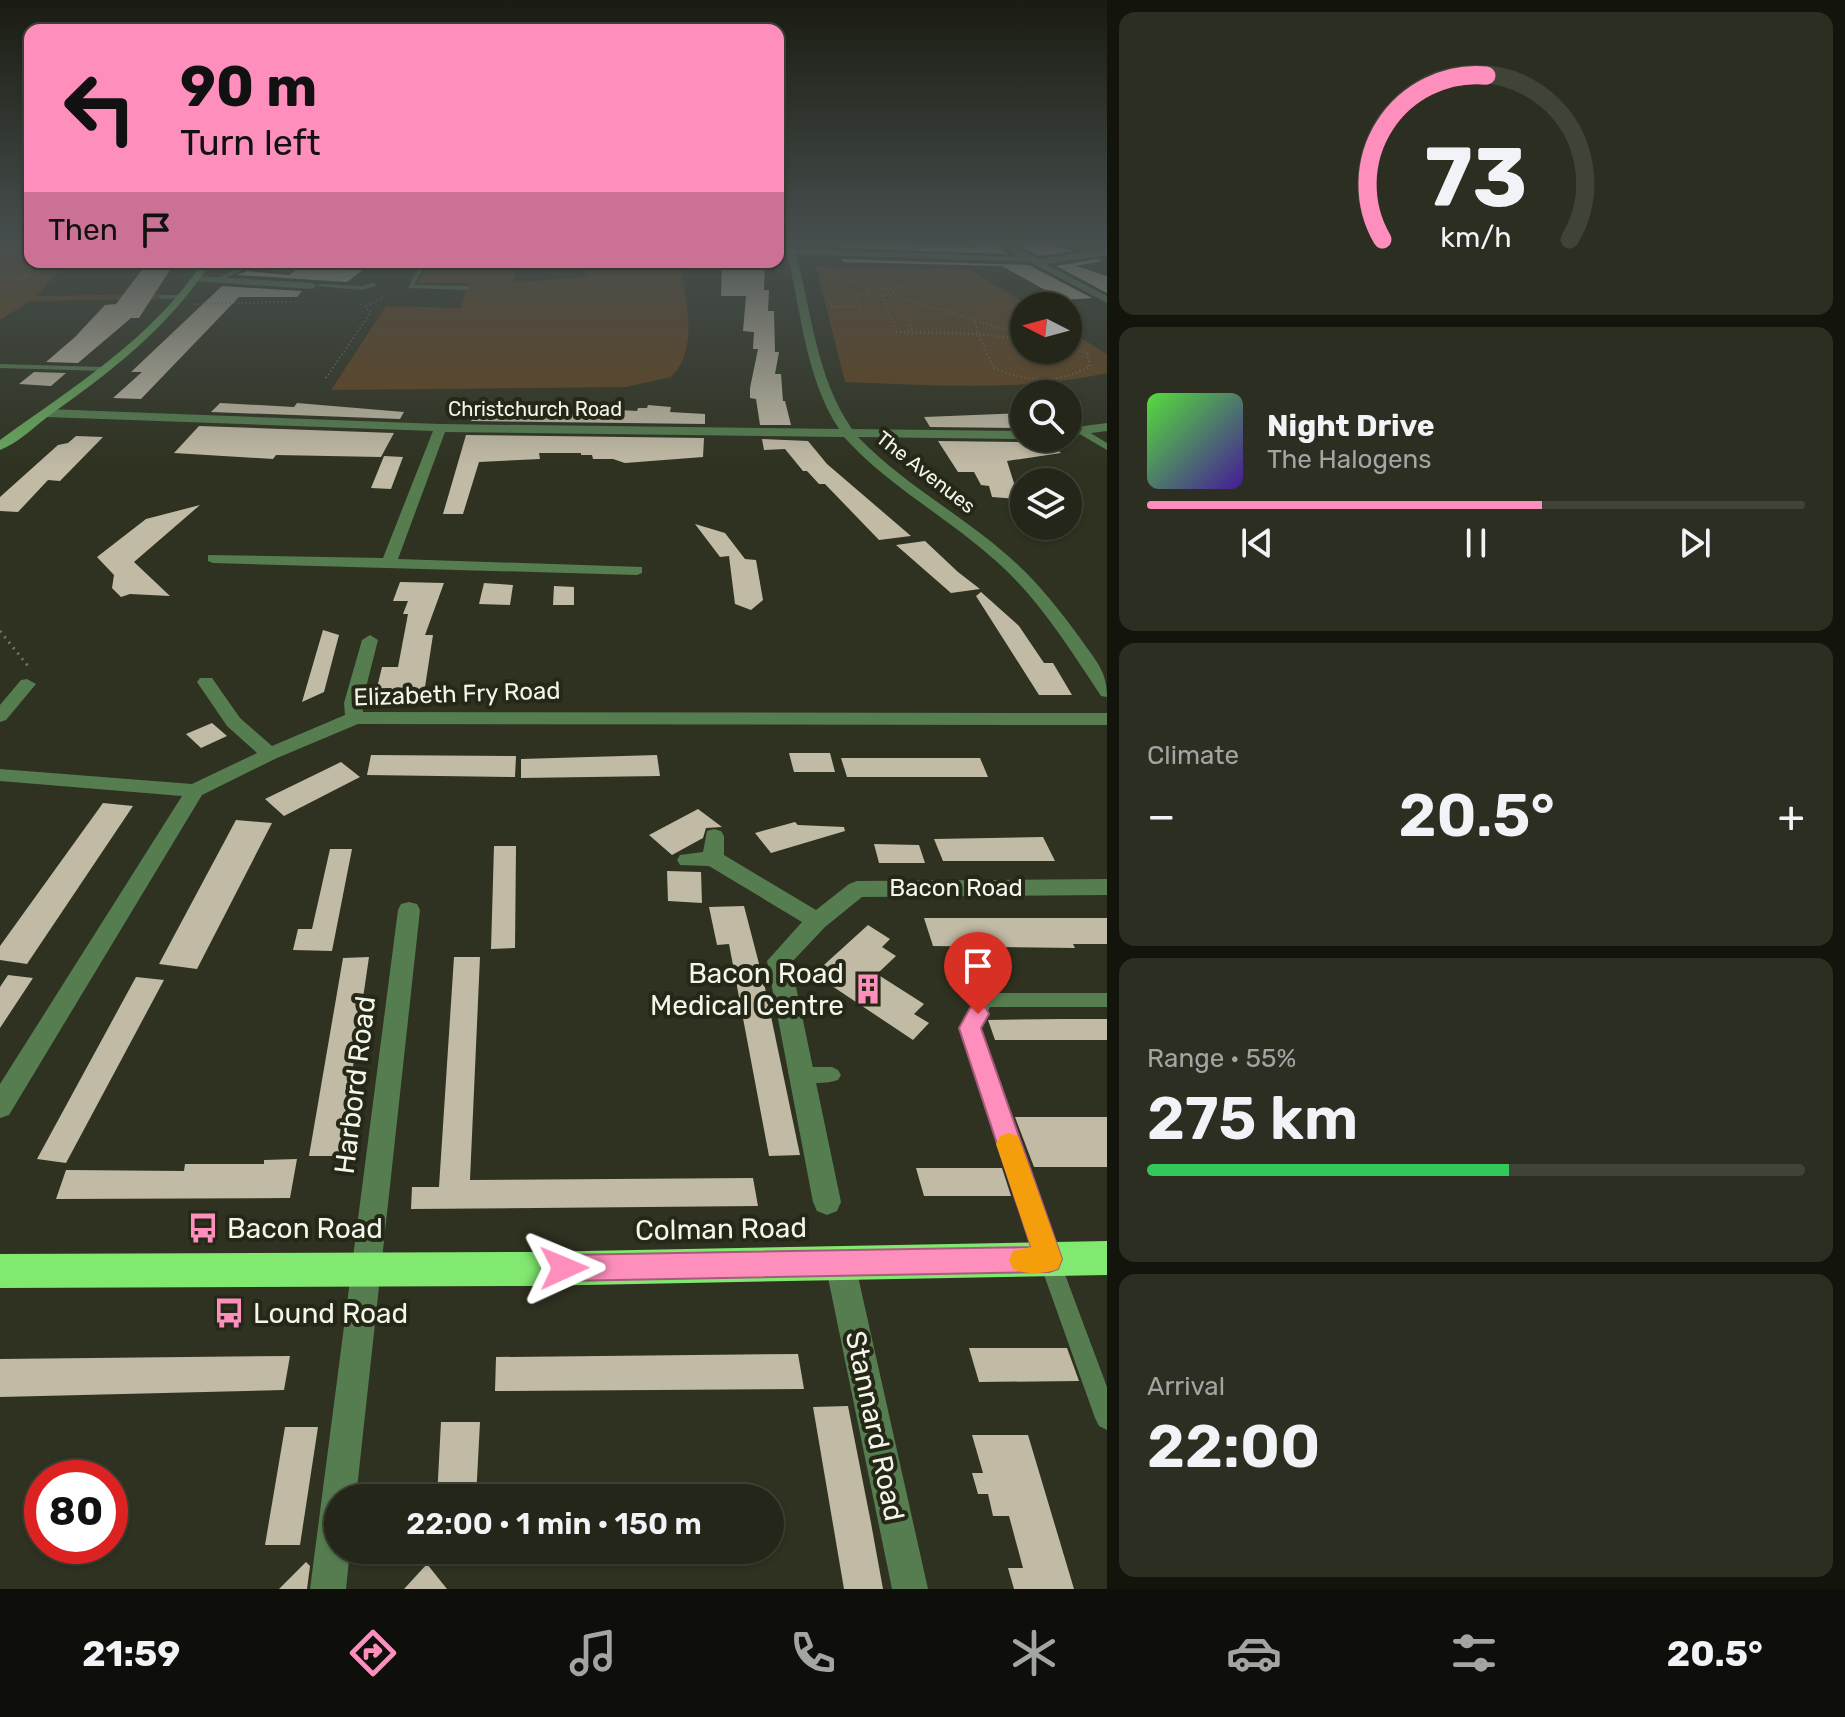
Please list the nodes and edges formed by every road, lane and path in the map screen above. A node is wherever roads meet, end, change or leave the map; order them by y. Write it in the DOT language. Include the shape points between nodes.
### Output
graph roads {
  1 [pos="160,319"];
  2 [pos="366,319"];
  3 [pos="805,319"];
  4 [pos="891,319"];
  5 [pos="975,320"];
  6 [pos="910,325"];
  7 [pos="913,332"];
  8 [pos="1010,332"];
  9 [pos="978,334"];
  10 [pos="1010,336"];
  11 [pos="1082,351"];
  12 [pos="0,366"];
  13 [pos="105,369"];
  14 [pos="326,378"];
  15 [pos="47,413"];
  16 [pos="1107,427"];
  17 [pos="440,428"];
  18 [pos="1082,430"];
  19 [pos="846,431"];
  20 [pos="1010,435"];
  21 [pos="1082,435"];
  22 [pos="0,446"];
  23 [pos="1107,447"];
  24 [pos="213,558"];
  25 [pos="389,562"];
  26 [pos="637,570"];
  27 [pos="0,631"];
  28 [pos="370,640"];
  29 [pos="28,675"];
  30 [pos="206,682"];
  31 [pos="1107,692"];
  32 [pos="0,716"];
  33 [pos="355,718"];
  34 [pos="1107,719"];
  35 [pos="270,754"];
  36 [pos="0,775"];
  37 [pos="195,791"];
  38 [pos="714,836"];
  39 [pos="713,858"];
  40 [pos="688,860"];
  41 [pos="1107,887"];
  42 [pos="409,910"];
  43 [pos="817,921"];
  44 [pos="1107,1000"];
  45 [pos="803,1075"];
  46 [pos="832,1075"];
  47 [pos="0,1107"];
  48 [pos="827,1202"];
  49 [pos="1107,1258"];
  50 [pos="1049,1259"];
  51 [pos="840,1263"];
  52 [pos="365,1269"];
  53 [pos="0,1271"];
  54 [pos="1107,1418"];
  55 [pos="340,1484"];
  56 [pos="331,1564"];
  57 [pos="328,1589"];
  58 [pos="910,1589"];
  1 -- 13 [label="main road"];
  2 -- 14 [label="path"];
  3 -- 19 [label="street, The Avenues" via="835,415"];
  4 -- 7 [label="path" via="896,332"];
  5 -- 8 [label="path"];
  5 -- 9 [label="path"];
  6 -- 7 [label="path"];
  7 -- 9 [label="path"];
  9 -- 10 [label="path"];
  9 -- 11 [label="path" via="994,368 1017,376 1067,376 1090,366"];
  12 -- 13 [label="lane"];
  13 -- 15 [label="main road"];
  15 -- 17 [label="street, Christchurch Road"];
  15 -- 22 [label="main road"];
  16 -- 18 [label="street"];
  17 -- 19 [label="street, Christchurch Road"];
  17 -- 25 [label="street"];
  19 -- 20 [label="street, Christchurch Road"];
  19 -- 31 [label="street, The Avenues" via="1004,560 1057,619"];
  21 -- 23 [label="lane"];
  24 -- 25 [label="street"];
  25 -- 26 [label="street"];
  27 -- 29 [label="path"];
  28 -- 33 [label="street" via="353,703"];
  29 -- 32 [label="street"];
  30 -- 35 [label="street" via="223,713"];
  33 -- 34 [label="street, Elizabeth Fry Road"];
  33 -- 35 [label="street, Elizabeth Fry Road"];
  35 -- 37 [label="street, Elizabeth Fry Road"];
  36 -- 37 [label="street"];
  37 -- 47 [label="street"];
  38 -- 39 [label="street"];
  39 -- 40 [label="street"];
  39 -- 43 [label="street"];
  41 -- 43 [label="street, Bacon Road" via="857,889"];
  42 -- 52 [label="street, Harbord Road"];
  43 -- 45 [label="street, Bacon Road" via="779,961"];
  44 -- 50 [label="lane" via="985,1000 970,1028"];
  45 -- 46 [label="lane"];
  45 -- 48 [label="street, Bacon Road"];
  49 -- 50 [label="highway, Colman Road"];
  50 -- 51 [label="highway, Colman Road"];
  50 -- 54 [label="lane"];
  51 -- 52 [label="highway, Colman Road"];
  51 -- 58 [label="street, Stannard Road"];
  52 -- 53 [label="highway, Colman Road"];
  52 -- 55 [label="street"];
  56 -- 57 [label="street"];
}
